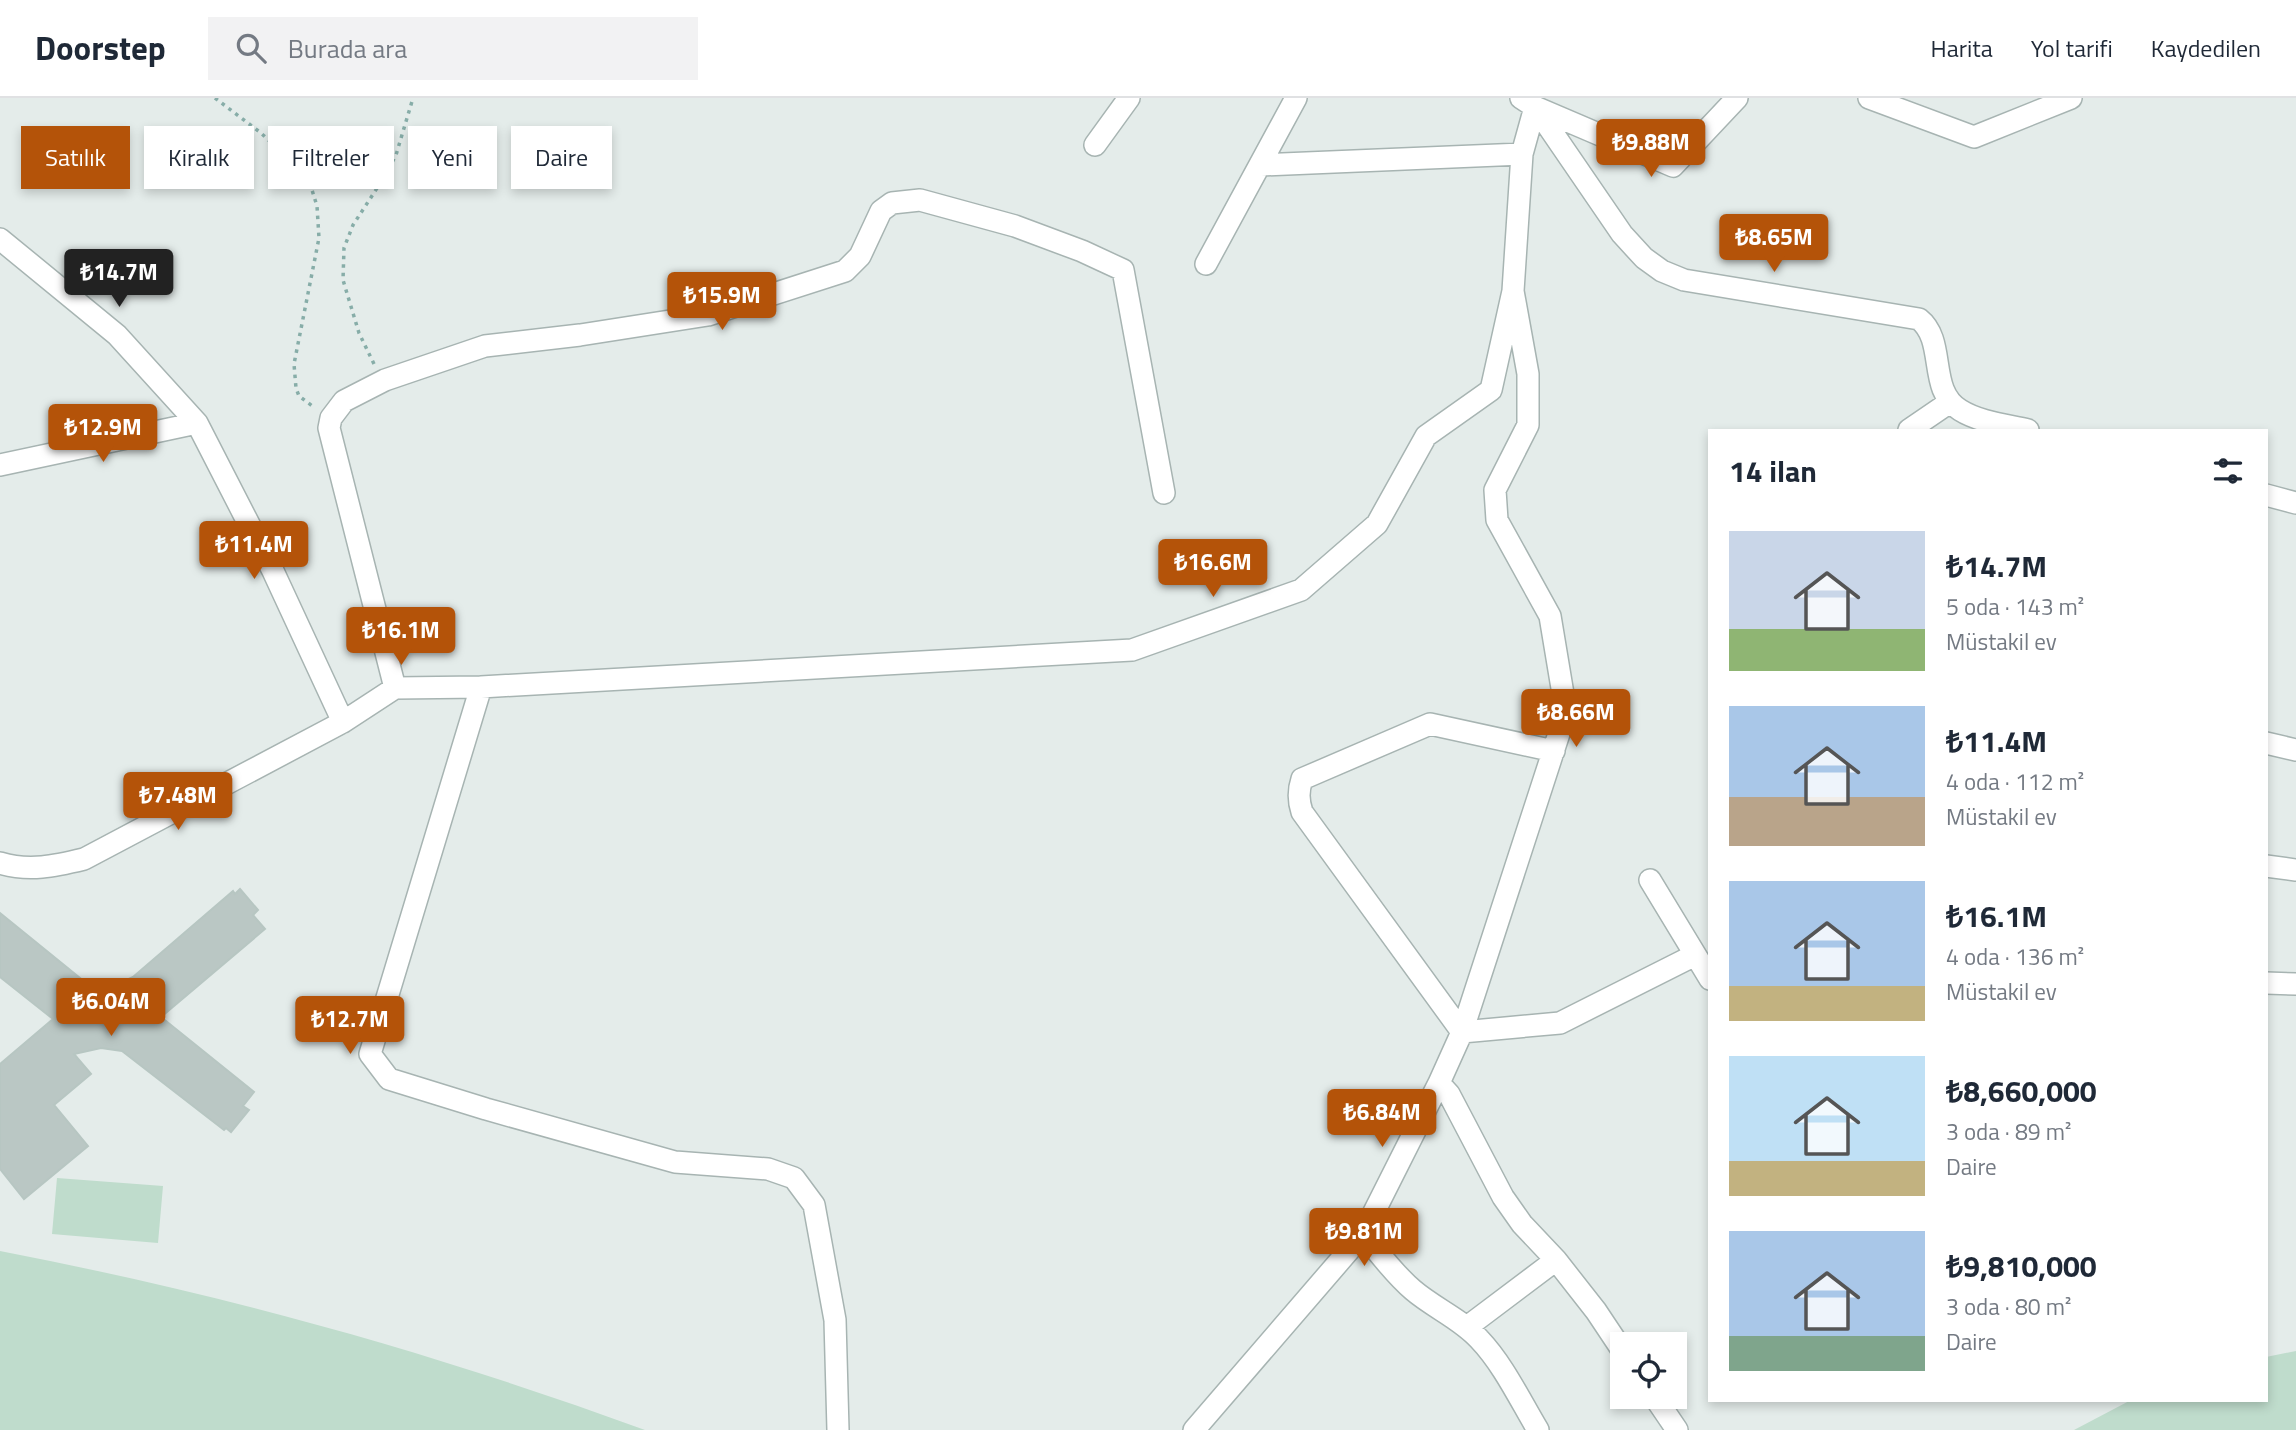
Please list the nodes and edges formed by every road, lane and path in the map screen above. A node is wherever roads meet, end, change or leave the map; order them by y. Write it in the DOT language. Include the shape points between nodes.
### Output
graph roads {
  1 [pos="215,98"];
  2 [pos="412,98"];
  3 [pos="1129,98"];
  4 [pos="1296,98"];
  5 [pos="1737,98"];
  6 [pos="1869,98"];
  7 [pos="2071,98"];
  8 [pos="1528,103"];
  9 [pos="1095,145"];
  10 [pos="1521,154"];
  11 [pos="1261,165"];
  12 [pos="0,239"];
  13 [pos="1206,264"];
  14 [pos="1514,291"];
  15 [pos="385,380"];
  16 [pos="1950,402"];
  17 [pos="331,418"];
  18 [pos="197,423"];
  19 [pos="1910,429"];
  20 [pos="2024,429"];
  21 [pos="0,465"];
  22 [pos="1164,493"];
  23 [pos="2268,496"];
  24 [pos="2296,503"];
  25 [pos="481,687"];
  26 [pos="395,688"];
  27 [pos="344,722"];
  28 [pos="2268,743"];
  29 [pos="2296,750"];
  30 [pos="1554,751"];
  31 [pos="0,863"];
  32 [pos="2268,866"];
  33 [pos="2296,870"];
  34 [pos="1650,880"];
  35 [pos="1695,955"];
  36 [pos="1708,976"];
  37 [pos="2268,982"];
  38 [pos="2296,984"];
  39 [pos="1462,1032"];
  40 [pos="1438,1083"];
  41 [pos="1363,1234"];
  42 [pos="1556,1260"];
  43 [pos="1466,1327"];
  44 [pos="1610,1332"];
  45 [pos="1662,1409"];
  46 [pos="838,1430"];
  47 [pos="1195,1430"];
  48 [pos="1538,1430"];
  49 [pos="1676,1430"];
  1 -- 17 [label="path" via="261,133 304,174 312,190 319,237 294,377 299,396"];
  2 -- 15 [label="path" via="396,155 353,225 342,264 359,333"];
  3 -- 9 [label="street"];
  4 -- 11 [label="street"];
  5 -- 8 [label="street" via="1673,166"];
  6 -- 7 [label="street" via="1974,137"];
  8 -- 10 [label="street"];
  8 -- 16 [label="street" via="1644,258 1684,280 1919,319 1930,331 1941,384"];
  10 -- 11 [label="street"];
  10 -- 14 [label="street"];
  11 -- 13 [label="street"];
  12 -- 18 [label="street" via="117,335"];
  14 -- 25 [label="street" via="1491,390 1426,436 1377,524 1301,590 1132,650"];
  14 -- 30 [label="street" via="1528,374 1528,425 1495,490 1497,520 1550,616 1566,712"];
  15 -- 17 [label="street" via="344,401"];
  15 -- 22 [label="street" via="485,346 708,315 845,271 860,256 881,211 892,203 920,200 1015,226 1123,271"];
  16 -- 19 [label="street"];
  16 -- 20 [label="street" via="1969,414"];
  17 -- 26 [label="street" via="329,428"];
  18 -- 21 [label="street"];
  18 -- 27 [label="street"];
  23 -- 24 [label="street"];
  25 -- 26 [label="street"];
  25 -- 46 [label="street" via="370,1054 389,1079 486,1110 675,1162 768,1169 794,1178 814,1205 835,1320"];
  26 -- 27 [label="street"];
  27 -- 31 [label="street" via="84,859 48,868"];
  28 -- 29 [label="street"];
  30 -- 39 [label="street"];
  30 -- 39 [label="street" via="1430,724 1302,779 1298,790 1302,812"];
  32 -- 33 [label="street"];
  34 -- 35 [label="street"];
  35 -- 36 [label="street"];
  35 -- 39 [label="street" via="1560,1023"];
  37 -- 38 [label="street"];
  39 -- 40 [label="street"];
  40 -- 41 [label="street"];
  40 -- 42 [label="street" via="1449,1094 1503,1196"];
  41 -- 43 [label="street" via="1411,1289"];
  41 -- 47 [label="street"];
  42 -- 43 [label="street"];
  42 -- 44 [label="street"];
  43 -- 48 [label="street" via="1491,1354"];
  45 -- 49 [label="street"];
}
